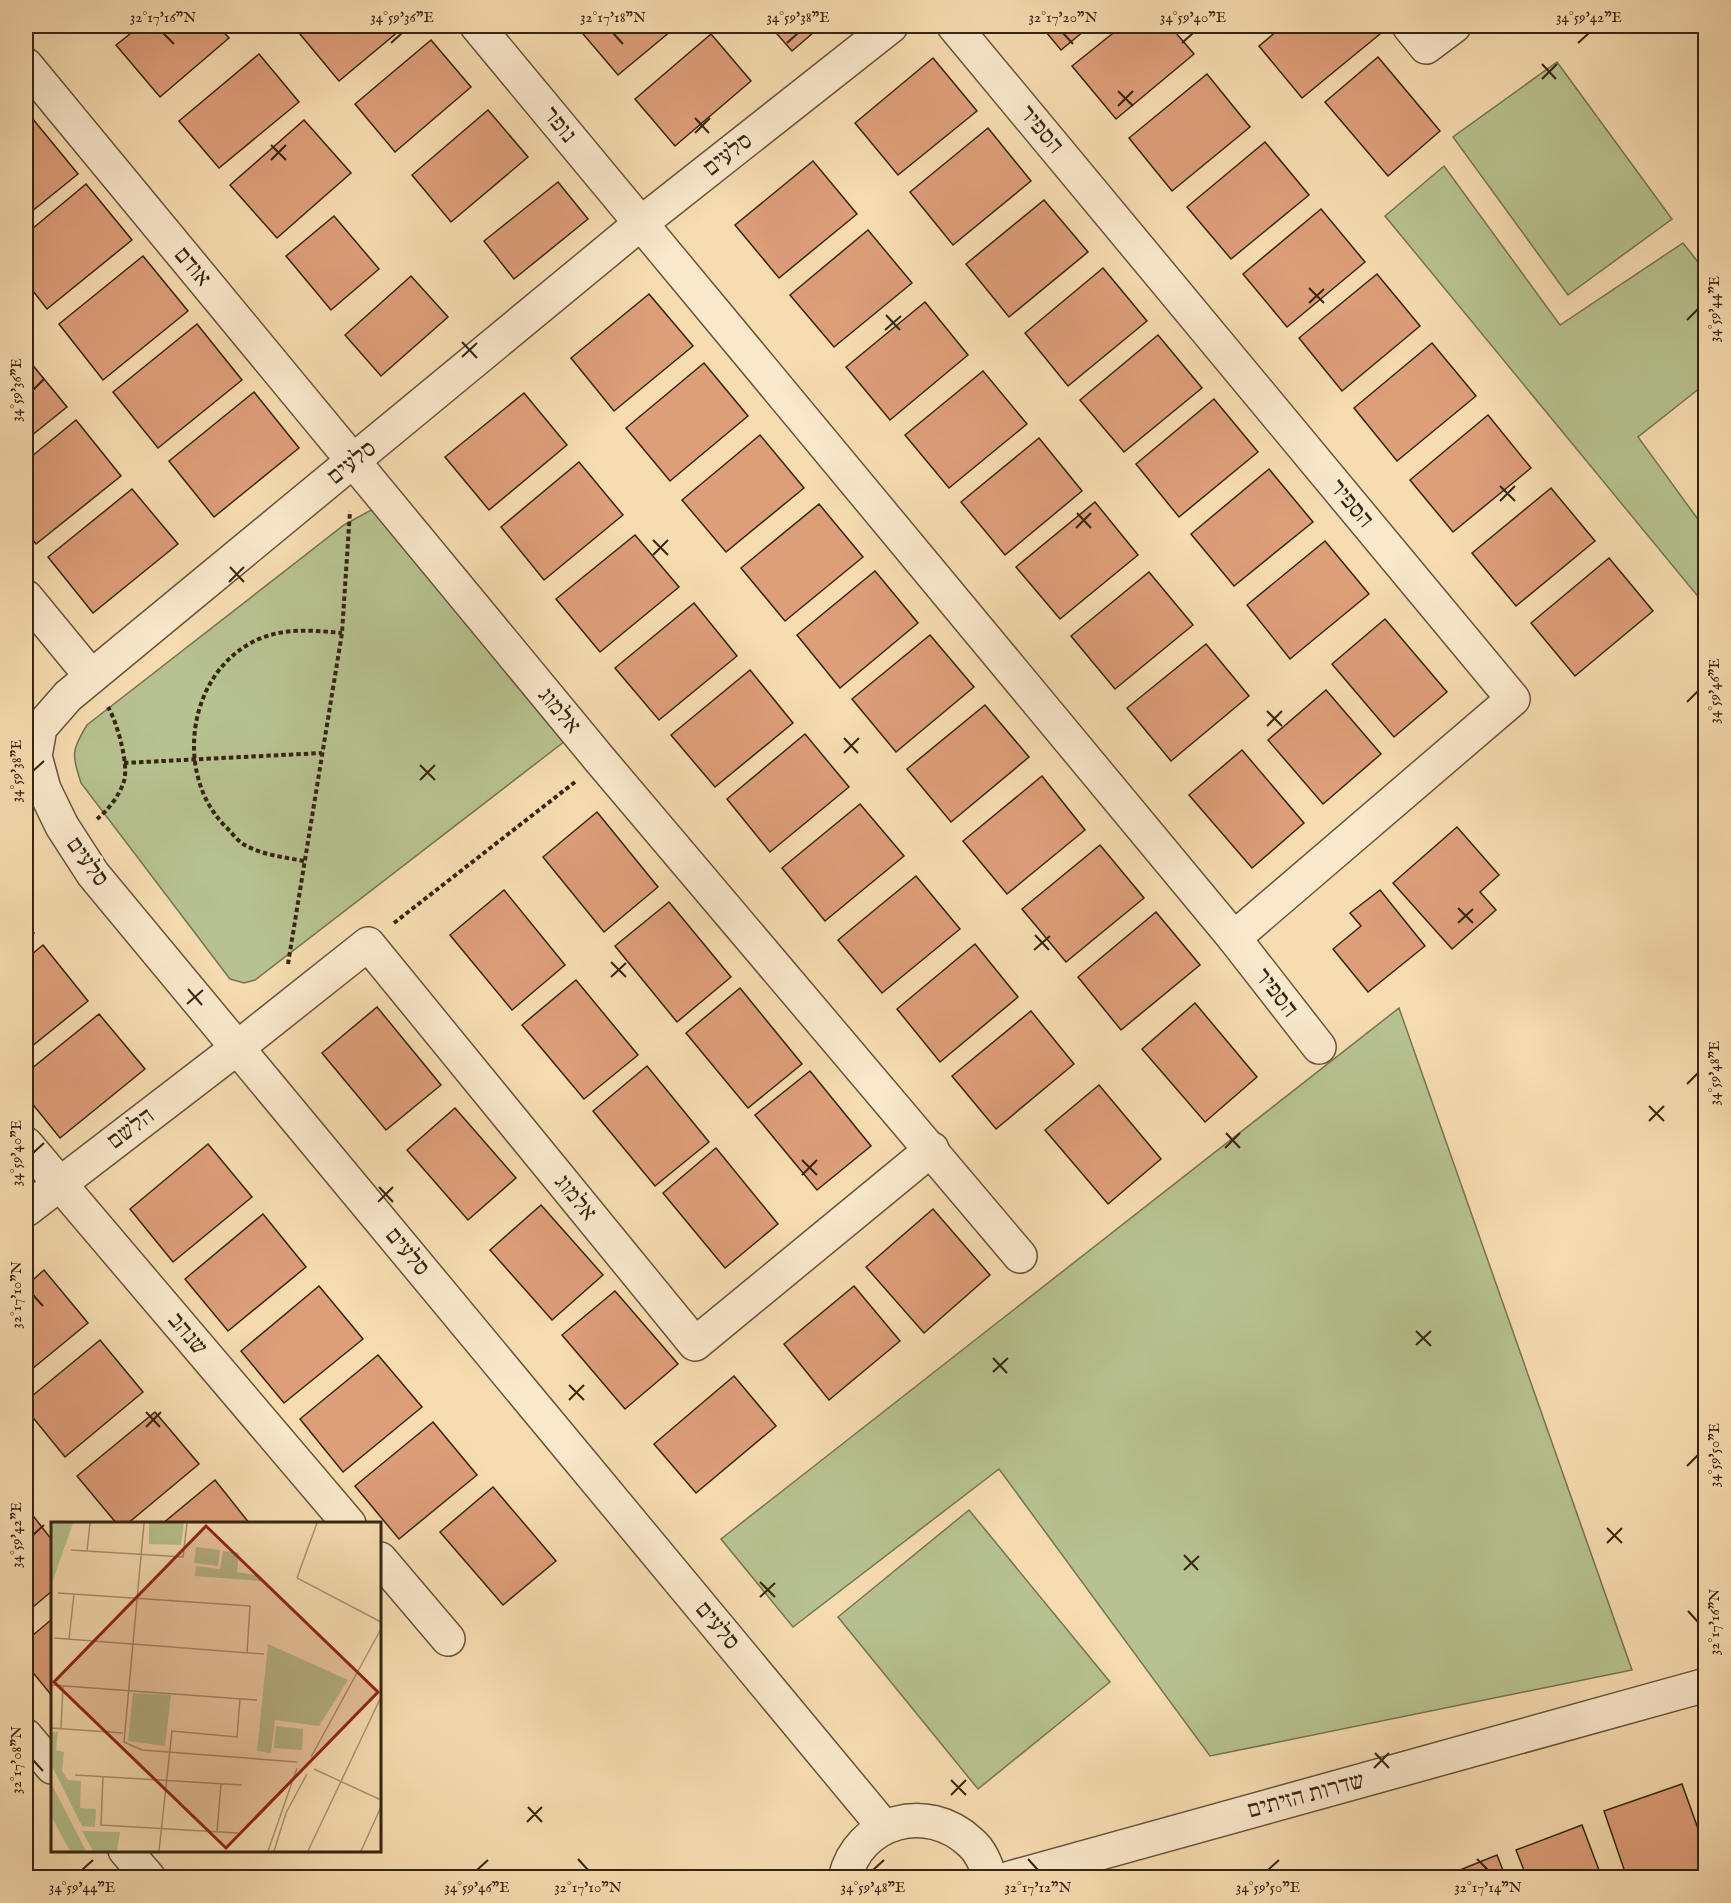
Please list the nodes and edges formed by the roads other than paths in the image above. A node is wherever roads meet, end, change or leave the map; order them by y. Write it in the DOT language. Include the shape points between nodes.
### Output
graph roads {
  1 [pos="477,26"];
  2 [pos="891,26"];
  3 [pos="954,26"];
  4 [pos="1454,26"];
  5 [pos="1417,36"];
  6 [pos="27,71"];
  7 [pos="640,224"];
  8 [pos="353,462"];
  9 [pos="26,597"];
  10 [pos="91,676"];
  11 [pos="1234,938"];
  12 [pos="1319,1047"];
  13 [pos="237,1048"];
  14 [pos="26,1144"];
  15 [pos="932,1149"];
  16 [pos="59,1184"];
  17 [pos="26,1210"];
  18 [pos="1020,1256"];
  19 [pos="342,1521"];
  20 [pos="381,1560"];
  21 [pos="448,1639"];
  22 [pos="1706,1685"];
  23 [pos="884,1827"];
  24 [pos="126,1852"];
  25 [pos="843,1873"];
  26 [pos="148,1878"];
  27 [pos="990,1878"];
  28 [pos="1010,1878"];
  1 -- 7 [label="street, נופר"];
  2 -- 7 [label="street, סלעים"];
  3 -- 11 [label="street, הספיר" via="1513,699"];
  4 -- 5 [label="street"];
  6 -- 8 [label="street, אודם"];
  7 -- 8 [label="street, סלעים"];
  7 -- 11 [label="street, הספיר"];
  8 -- 10 [label="street, סלעים"];
  8 -- 15 [label="street, אלמוג" via="601,761"];
  9 -- 10 [label="street"];
  10 -- 13 [label="street, סלעים" via="40,728 36,756 44,789 93,874"];
  11 -- 12 [label="street, הספיר"];
  13 -- 15 [label="street, אלמוג" via="368,944 695,1344"];
  13 -- 16 [label="street, הלשם"];
  13 -- 23 [label="street, סלעים"];
  14 -- 16 [label="street, שנהב"];
  15 -- 18 [label="street, אלמוג"];
  16 -- 17 [label="street, הלשם"];
  16 -- 19 [label="street, שנהב"];
  20 -- 21 [label="street"];
  22 -- 28 [label="street, שדרות הזיתים"];
  23 -- 25 [label="street" via="863,1843"];
  23 -- 27 [label="street" via="906,1820 930,1821 952,1828 971,1842 985,1861"];
  24 -- 26 [label="street"];
}
